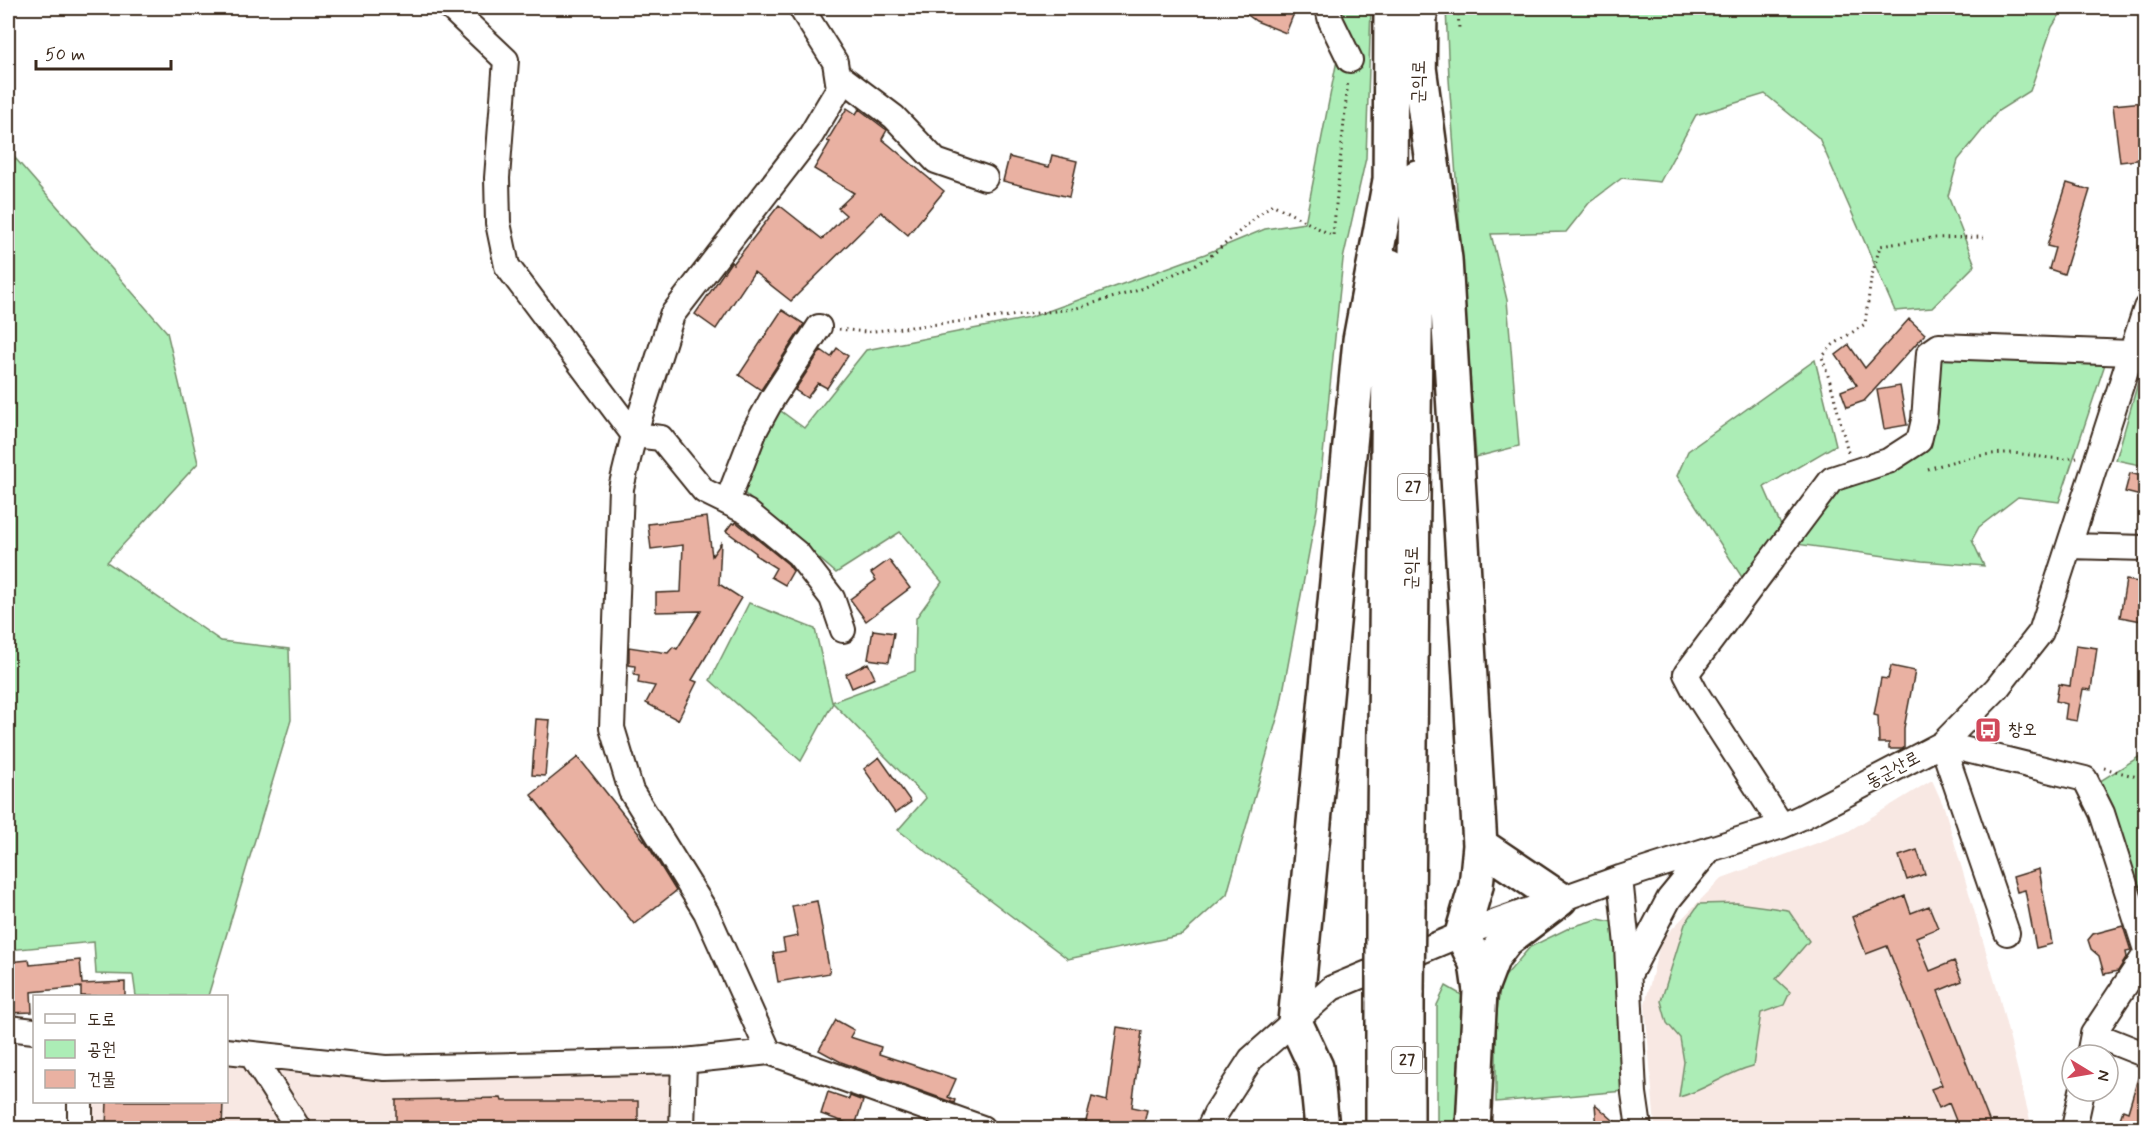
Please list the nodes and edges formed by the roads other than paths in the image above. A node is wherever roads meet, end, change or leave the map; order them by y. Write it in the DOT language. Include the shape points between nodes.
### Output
graph roads {
  1 [pos="450,8"];
  2 [pos="801,8"];
  3 [pos="1328,8"];
  4 [pos="1391,8"];
  5 [pos="1420,8"];
  6 [pos="1350,60"];
  7 [pos="1419,67"];
  8 [pos="837,74"];
  9 [pos="985,178"];
  10 [pos="1390,180"];
  11 [pos="2145,308"];
  12 [pos="819,327"];
  13 [pos="2132,353"];
  14 [pos="634,435"];
  15 [pos="727,502"];
  16 [pos="2069,546"];
  17 [pos="2145,548"];
  18 [pos="843,630"];
  19 [pos="1942,744"];
  20 [pos="1782,826"];
  21 [pos="1480,844"];
  22 [pos="1710,849"];
  23 [pos="1620,878"];
  24 [pos="1560,899"];
  25 [pos="1396,911"];
  26 [pos="2007,933"];
  27 [pos="1462,934"];
  28 [pos="2145,952"];
  29 [pos="1629,975"];
  30 [pos="1480,991"];
  31 [pos="1395,994"];
  32 [pos="1295,1022"];
  33 [pos="8,1028"];
  34 [pos="33,1031"];
  35 [pos="2092,1043"];
  36 [pos="2120,1050"];
  37 [pos="228,1051"];
  38 [pos="769,1052"];
  39 [pos="251,1054"];
  40 [pos="2145,1055"];
  41 [pos="684,1061"];
  42 [pos="80,1103"];
  43 [pos="2079,1103"];
  44 [pos="80,1128"];
  45 [pos="298,1128"];
  46 [pos="682,1128"];
  47 [pos="982,1128"];
  48 [pos="1209,1128"];
  49 [pos="1322,1128"];
  50 [pos="1383,1128"];
  51 [pos="1407,1128"];
  52 [pos="1473,1128"];
  53 [pos="1639,1128"];
  54 [pos="2074,1128"];
  1 -- 14 [label="street" via="506,60 497,178 498,223 507,266"];
  2 -- 8 [label="street" via="836,63"];
  3 -- 6 [label="street"];
  4 -- 10 [label="highway, 군익로 / 27"];
  5 -- 7 [label="highway, 군익로 / 27"];
  7 -- 21 [label="highway" via="1445,259"];
  7 -- 25 [label="highway, 군익로 / 27"];
  8 -- 9 [label="street" via="894,117 936,161"];
  8 -- 14 [label="street" via="839,88 811,135 672,315"];
  10 -- 25 [label="highway, 군익로 / 27"];
  10 -- 32 [label="highway" via="1360,340"];
  11 -- 13 [label="street, 동군산로"];
  12 -- 15 [label="street" via="755,430"];
  13 -- 16 [label="street, 동군산로"];
  13 -- 20 [label="street" via="1939,346 1929,353 1919,441 1888,461 1832,479 1686,674"];
  14 -- 15 [label="street" via="661,438 704,491"];
  14 -- 38 [label="street" via="621,488 612,728 631,791 706,912"];
  15 -- 18 [label="street" via="747,512 798,554 832,598"];
  16 -- 17 [label="street"];
  16 -- 19 [label="street, 동군산로" via="2041,632 1997,688"];
  19 -- 20 [label="street, 동군산로"];
  19 -- 26 [label="street"];
  19 -- 28 [label="street" via="2085,779 2102,813"];
  20 -- 22 [label="street, 동군산로"];
  21 -- 24 [label="highway"];
  21 -- 27 [label="highway" via="1476,886"];
  22 -- 23 [label="street, 동군산로"];
  22 -- 29 [label="street" via="1669,899"];
  23 -- 24 [label="street, 동군산로"];
  23 -- 29 [label="street"];
  24 -- 27 [label="street, 동군산로"];
  24 -- 30 [label="highway" via="1506,940 1493,957"];
  25 -- 31 [label="highway, 군익로 / 27, bridge"];
  27 -- 30 [label="highway" via="1476,963"];
  27 -- 32 [label="street, 동군산로" via="1332,988"];
  28 -- 35 [label="street"];
  29 -- 53 [label="street"];
  30 -- 52 [label="highway"];
  31 -- 50 [label="highway, 군익로 / 27"];
  31 -- 51 [label="highway, 군익로 / 27"];
  32 -- 48 [label="street, 동군산로" via="1251,1059"];
  32 -- 49 [label="highway" via="1316,1067"];
  33 -- 34 [label="street"];
  36 -- 40 [label="street"];
  37 -- 39 [label="street"];
  38 -- 41 [label="street"];
  38 -- 47 [label="street"];
  39 -- 41 [label="street" via="385,1068"];
  39 -- 45 [label="street"];
  41 -- 46 [label="street"];
  42 -- 44 [label="street"];
  43 -- 54 [label="street"];
}
